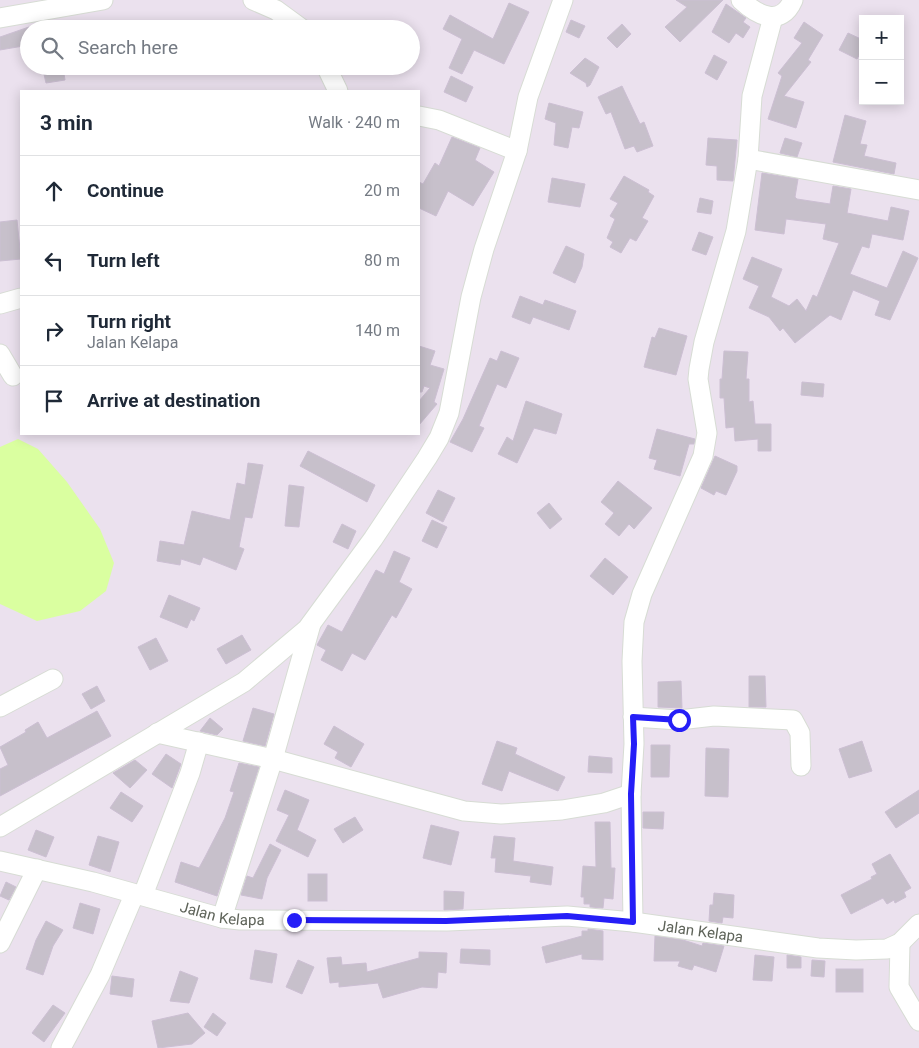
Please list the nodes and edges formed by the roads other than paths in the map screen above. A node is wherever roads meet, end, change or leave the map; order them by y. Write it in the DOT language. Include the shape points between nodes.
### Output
graph roads {
  1 [pos="103,0"];
  2 [pos="253,0"];
  3 [pos="563,0"];
  4 [pos="742,0"];
  5 [pos="793,0"];
  6 [pos="773,17"];
  7 [pos="0,18"];
  8 [pos="290,20"];
  9 [pos="330,75"];
  10 [pos="338,90"];
  11 [pos="420,116"];
  12 [pos="518,152"];
  13 [pos="748,159"];
  14 [pos="919,190"];
  15 [pos="20,298"];
  16 [pos="0,304"];
  17 [pos="0,354"];
  18 [pos="13,376"];
  19 [pos="310,624"];
  20 [pos="52,679"];
  21 [pos="0,707"];
  22 [pos="633,717"];
  23 [pos="157,733"];
  24 [pos="199,742"];
  25 [pos="273,759"];
  26 [pos="801,766"];
  27 [pos="631,794"];
  28 [pos="0,827"];
  29 [pos="0,861"];
  30 [pos="37,868"];
  31 [pos="138,895"];
  32 [pos="222,918"];
  33 [pos="633,922"];
  34 [pos="919,924"];
  35 [pos="0,943"];
  36 [pos="900,943"];
  37 [pos="919,1021"];
  38 [pos="61,1048"];
  1 -- 7 [label="street"];
  2 -- 8 [label="street"];
  3 -- 12 [label="street" via="528,97"];
  4 -- 6 [label="street" via="757,14"];
  5 -- 6 [label="street" via="788,8"];
  6 -- 13 [label="street" via="752,96"];
  9 -- 10 [label="street"];
  11 -- 12 [label="street" via="439,120"];
  12 -- 19 [label="street" via="484,249 471,297 449,413 439,438 373,539"];
  13 -- 14 [label="street"];
  13 -- 22 [label="street" via="736,231 699,368 707,432 704,456 636,608 632,661"];
  15 -- 16 [label="street"];
  17 -- 18 [label="street"];
  19 -- 23 [label="street" via="244,682"];
  19 -- 25 [label="street"];
  20 -- 21 [label="street"];
  22 -- 26 [label="street" via="679,720 714,716 793,720 800,733"];
  22 -- 27 [label="street"];
  23 -- 24 [label="street"];
  23 -- 28 [label="street"];
  24 -- 25 [label="street"];
  24 -- 31 [label="street" via="190,773"];
  25 -- 27 [label="street" via="441,806 478,813 562,810 604,803"];
  25 -- 32 [label="street"];
  27 -- 33 [label="street"];
  29 -- 30 [label="street, Jalan Kelapa"];
  30 -- 31 [label="street, Jalan Kelapa"];
  30 -- 35 [label="street"];
  31 -- 32 [label="street, Jalan Kelapa"];
  31 -- 38 [label="street"];
  32 -- 33 [label="street, Jalan Kelapa" via="446,921 567,916"];
  33 -- 36 [label="street, Jalan Kelapa" via="818,948 879,949"];
  34 -- 36 [label="street"];
  36 -- 37 [label="street" via="899,986"];
}
